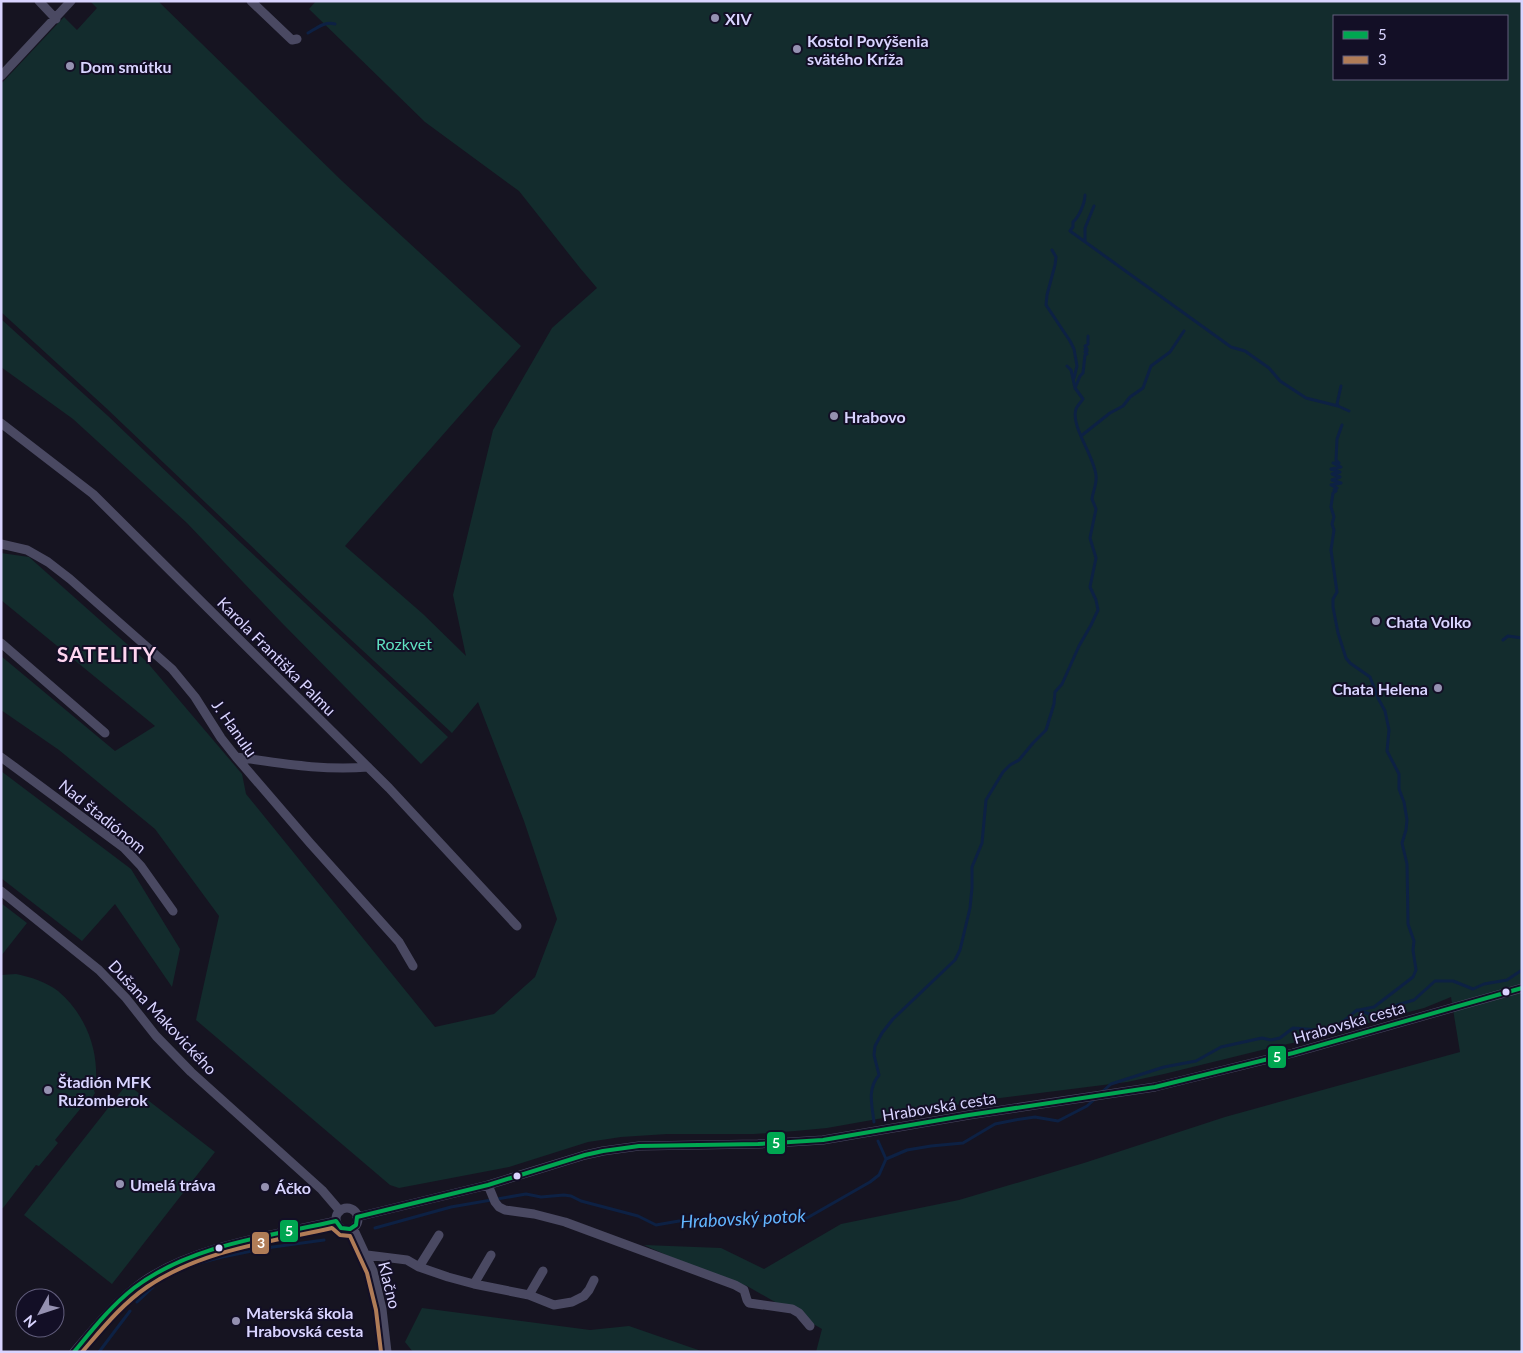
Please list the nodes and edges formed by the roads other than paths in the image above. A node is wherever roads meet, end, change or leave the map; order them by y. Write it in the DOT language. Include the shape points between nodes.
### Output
graph roads {
  1 [pos="38,1"];
  2 [pos="71,1"];
  3 [pos="251,1"];
  4 [pos="56,19"];
  5 [pos="297,39"];
  6 [pos="1,76"];
  7 [pos="1,423"];
  8 [pos="1,544"];
  9 [pos="1,643"];
  10 [pos="105,733"];
  11 [pos="1,757"];
  12 [pos="236,757"];
  13 [pos="368,767"];
  14 [pos="1,891"];
  15 [pos="173,911"];
  16 [pos="517,926"];
  17 [pos="413,966"];
  18 [pos="1522,988"];
  19 [pos="488,1185"];
  20 [pos="340,1211"];
  21 [pos="357,1218"];
  22 [pos="336,1221"];
  23 [pos="354,1228"];
  24 [pos="439,1236"];
  25 [pos="367,1255"];
  26 [pos="491,1255"];
  27 [pos="419,1267"];
  28 [pos="543,1271"];
  29 [pos="594,1280"];
  30 [pos="474,1284"];
  31 [pos="529,1295"];
  32 [pos="810,1326"];
  33 [pos="74,1352"];
  34 [pos="388,1352"];
  1 -- 4 [label="street"];
  2 -- 4 [label="street"];
  3 -- 5 [label="street" via="292,40"];
  4 -- 6 [label="street"];
  7 -- 13 [label="street, Karola Františka Palmu" via="93,494"];
  8 -- 12 [label="street, J. Hanulu" via="27,550 48,562 172,669"];
  9 -- 10 [label="street"];
  11 -- 15 [label="street, Nad štadiónom" via="124,848"];
  12 -- 13 [label="street" via="317,768"];
  12 -- 17 [label="street, J. Hanulu" via="399,942"];
  13 -- 16 [label="street, Karola Františka Palmu"];
  14 -- 20 [label="street, Dušana Makovického" via="99,970 191,1072 322,1190"];
  18 -- 19 [label="street, Hrabovská cesta" via="1187,1080 814,1141 639,1146 603,1151"];
  19 -- 21 [label="street, Hrabovská cesta"];
  19 -- 32 [label="street" via="499,1207 505,1210 565,1222 735,1285 744,1290 749,1303 792,1309"];
  20 -- 21 [label="street" via="350,1209"];
  20 -- 22 [label="street"];
  21 -- 23 [label="street"];
  22 -- 23 [label="street" via="343,1229"];
  22 -- 33 [label="street" via="216,1249 155,1275 114,1307"];
  23 -- 25 [label="street, Klačno"];
  24 -- 27 [label="street"];
  25 -- 27 [label="street" via="407,1260"];
  25 -- 34 [label="street, Klačno" via="378,1289"];
  26 -- 30 [label="street"];
  27 -- 30 [label="street"];
  28 -- 31 [label="street"];
  29 -- 31 [label="street" via="584,1296 572,1302 554,1305"];
  30 -- 31 [label="street"];
}
